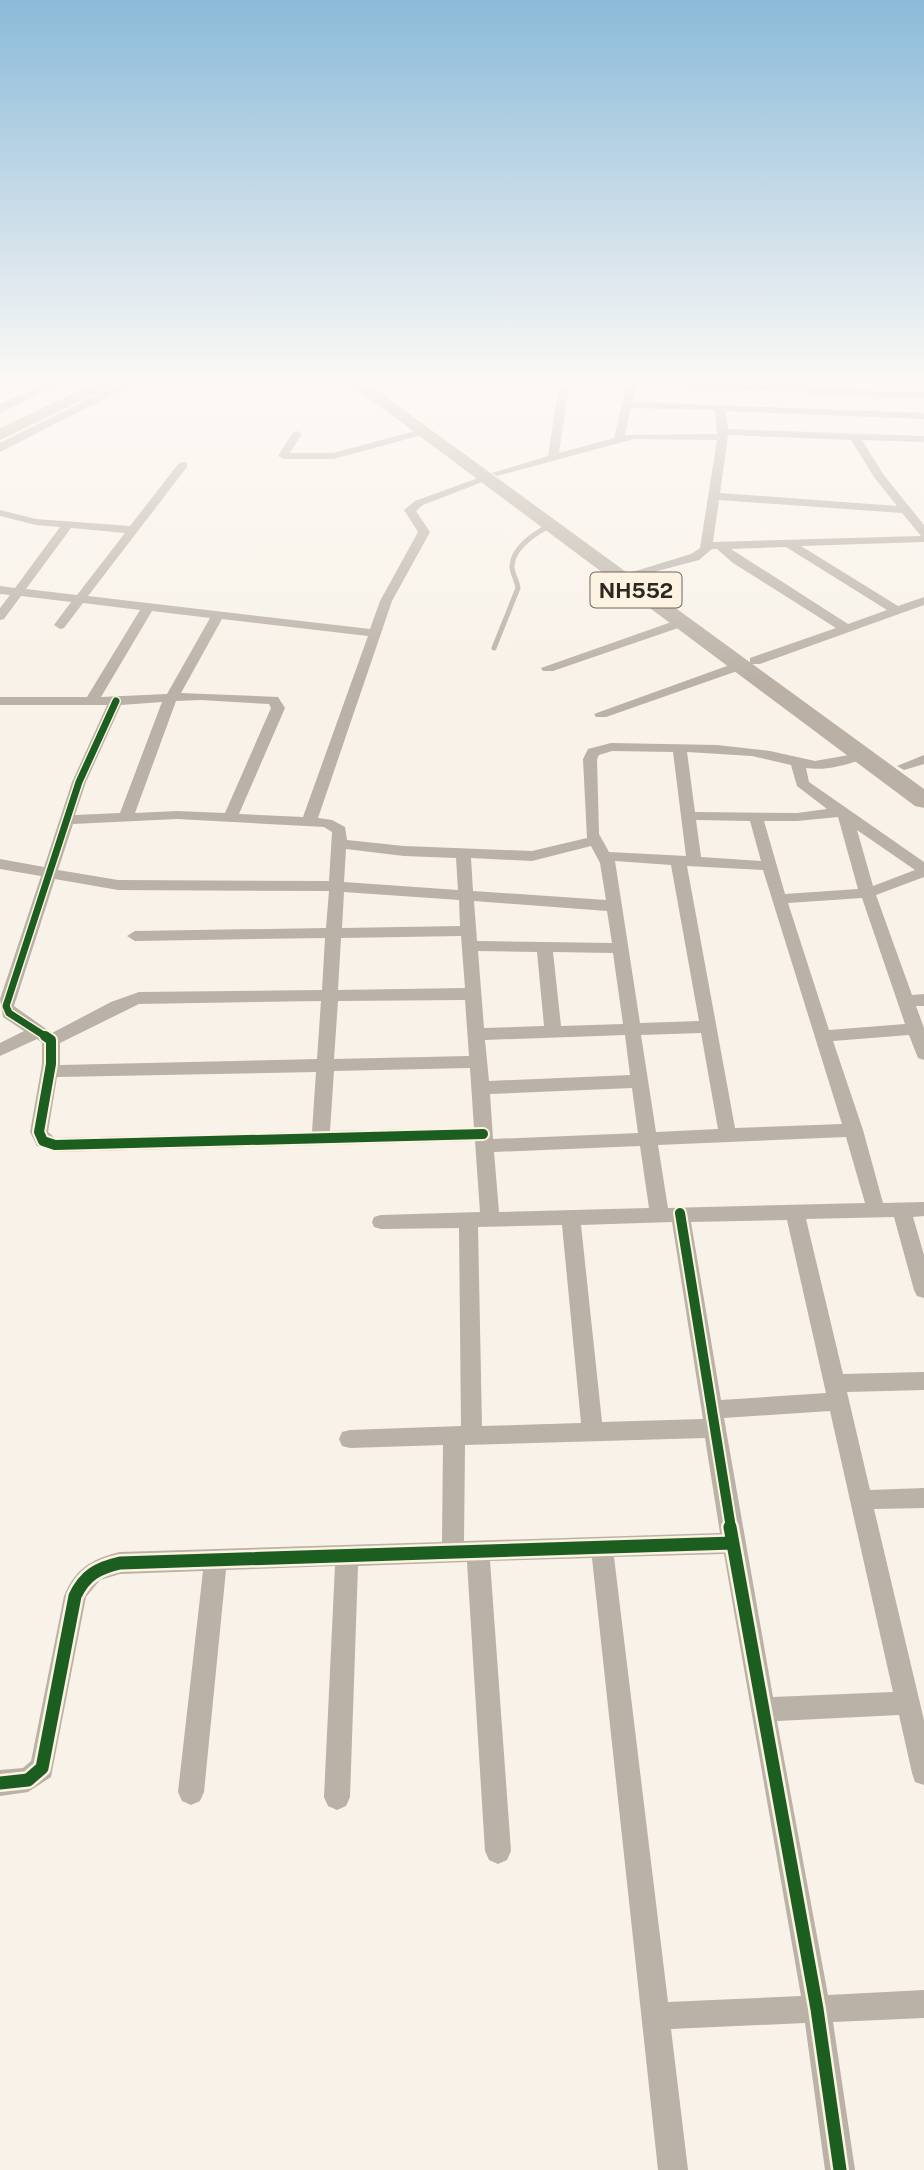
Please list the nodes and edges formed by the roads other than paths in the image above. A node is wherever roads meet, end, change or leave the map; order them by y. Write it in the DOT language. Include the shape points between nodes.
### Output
graph roads {
  1 [pos="172,479"];
  2 [pos="483,479"];
  3 [pos="495,479"];
  4 [pos="496,479"];
  5 [pos="717,479"];
  6 [pos="883,479"];
  7 [pos="715,496"];
  8 [pos="904,510"];
  9 [pos="2,518"];
  10 [pos="68,525"];
  11 [pos="549,526"];
  12 [pos="132,530"];
  13 [pos="924,533"];
  14 [pos="924,539"];
  15 [pos="786,542"];
  16 [pos="714,546"];
  17 [pos="635,573"];
  18 [pos="0,590"];
  19 [pos="19,592"];
  20 [pos="80,600"];
  21 [pos="924,601"];
  22 [pos="148,607"];
  23 [pos="898,611"];
  24 [pos="218,615"];
  25 [pos="0,617"];
  26 [pos="680,623"];
  27 [pos="61,625"];
  28 [pos="847,629"];
  29 [pos="376,632"];
  30 [pos="494,648"];
  31 [pos="746,664"];
  32 [pos="548,668"];
  33 [pos="170,700"];
  34 [pos="0,701"];
  35 [pos="116,701"];
  36 [pos="91,702"];
  37 [pos="601,714"];
  38 [pos="680,749"];
  39 [pos="861,755"];
  40 [pos="914,762"];
  41 [pos="798,764"];
  42 [pos="924,780"];
  43 [pos="924,801"];
  44 [pos="843,814"];
  45 [pos="687,816"];
  46 [pos="756,817"];
  47 [pos="230,818"];
  48 [pos="125,819"];
  49 [pos="66,820"];
  50 [pos="309,822"];
  51 [pos="595,841"];
  52 [pos="338,843"];
  53 [pos="463,854"];
  54 [pos="606,856"];
  55 [pos="686,860"];
  56 [pos="0,864"];
  57 [pos="769,866"];
  58 [pos="924,870"];
  59 [pos="48,872"];
  60 [pos="334,886"];
  61 [pos="466,893"];
  62 [pos="868,893"];
  63 [pos="778,899"];
  64 [pos="613,906"];
  65 [pos="332,934"];
  66 [pos="135,936"];
  67 [pos="469,939"];
  68 [pos="544,947"];
  69 [pos="619,948"];
  70 [pos="473,994"];
  71 [pos="328,995"];
  72 [pos="924,1000"];
  73 [pos="906,1001"];
  74 [pos="706,1027"];
  75 [pos="631,1028"];
  76 [pos="916,1029"];
  77 [pos="553,1031"];
  78 [pos="476,1034"];
  79 [pos="45,1036"];
  80 [pos="823,1036"];
  81 [pos="0,1050"];
  82 [pos="924,1054"];
  83 [pos="478,1062"];
  84 [pos="325,1063"];
  85 [pos="50,1070"];
  86 [pos="638,1082"];
  87 [pos="480,1088"];
  88 [pos="854,1130"];
  89 [pos="728,1137"];
  90 [pos="321,1138"];
  91 [pos="484,1140"];
  92 [pos="648,1141"];
  93 [pos="924,1209"];
  94 [pos="876,1210"];
  95 [pos="902,1210"];
  96 [pos="795,1212"];
  97 [pos="670,1213"];
  98 [pos="571,1216"];
  99 [pos="490,1219"];
  100 [pos="468,1220"];
  101 [pos="382,1222"];
  102 [pos="924,1290"];
  103 [pos="924,1381"];
  104 [pos="836,1392"];
  105 [pos="713,1419"];
  106 [pos="593,1433"];
  107 [pos="463,1436"];
  108 [pos="350,1439"];
  109 [pos="924,1498"];
  110 [pos="860,1500"];
  111 [pos="733,1543"];
  112 [pos="602,1547"];
  113 [pos="478,1551"];
  114 [pos="453,1552"];
  115 [pos="347,1556"];
  116 [pos="216,1560"];
  117 [pos="908,1703"];
  118 [pos="763,1710"];
  119 [pos="924,1773"];
  120 [pos="0,1783"];
  121 [pos="191,1792"];
  122 [pos="337,1797"];
  123 [pos="498,1852"];
  124 [pos="924,2004"];
  125 [pos="817,2009"];
  126 [pos="657,2016"];
  127 [pos="673,2170"];
  128 [pos="841,2170"];
  1 -- 12 [label="street"];
  2 -- 29 [label="street" via="412,507 424,532 386,601"];
  3 -- 11 [label="highway, NH552"];
  4 -- 17 [label="highway, NH552"];
  5 -- 7 [label="street"];
  6 -- 8 [label="street"];
  7 -- 8 [label="street"];
  7 -- 16 [label="street"];
  8 -- 13 [label="street"];
  9 -- 10 [label="street"];
  10 -- 12 [label="street"];
  10 -- 19 [label="street"];
  11 -- 26 [label="highway, NH552"];
  11 -- 30 [label="lane" via="531,533 520,547 512,569 518,589"];
  12 -- 20 [label="street"];
  14 -- 15 [label="street"];
  15 -- 16 [label="street"];
  15 -- 23 [label="street"];
  16 -- 17 [label="street" via="695,557"];
  16 -- 28 [label="street"];
  17 -- 31 [label="highway, NH552"];
  18 -- 19 [label="street"];
  19 -- 20 [label="street"];
  19 -- 25 [label="street"];
  20 -- 22 [label="street"];
  20 -- 27 [label="street"];
  21 -- 23 [label="street"];
  22 -- 24 [label="street"];
  22 -- 36 [label="street"];
  23 -- 28 [label="street"];
  24 -- 29 [label="street"];
  24 -- 33 [label="street"];
  26 -- 31 [label="highway, NH552"];
  26 -- 32 [label="street"];
  28 -- 31 [label="street"];
  29 -- 50 [label="street"];
  31 -- 37 [label="street"];
  31 -- 39 [label="highway, NH552"];
  31 -- 40 [label="highway, NH552"];
  33 -- 35 [label="street"];
  33 -- 47 [label="street" via="217,696 278,703"];
  33 -- 48 [label="street"];
  34 -- 36 [label="street"];
  35 -- 36 [label="street"];
  35 -- 49 [label="street"];
  38 -- 41 [label="street" via="752,752"];
  38 -- 45 [label="street"];
  38 -- 51 [label="street" via="611,747 593,752 591,823"];
  39 -- 41 [label="street" via="824,767"];
  39 -- 43 [label="highway, NH552"];
  40 -- 42 [label="highway, NH552"];
  41 -- 44 [label="street" via="802,783"];
  44 -- 46 [label="street"];
  44 -- 58 [label="street"];
  44 -- 62 [label="street"];
  45 -- 46 [label="street"];
  45 -- 55 [label="street"];
  46 -- 57 [label="street"];
  47 -- 48 [label="street" via="177,815"];
  47 -- 50 [label="street"];
  48 -- 49 [label="street"];
  49 -- 59 [label="street"];
  50 -- 52 [label="street" via="336,825"];
  51 -- 53 [label="street" via="533,856"];
  51 -- 54 [label="street"];
  52 -- 53 [label="street"];
  52 -- 60 [label="street"];
  53 -- 61 [label="street"];
  54 -- 55 [label="street"];
  54 -- 64 [label="street"];
  55 -- 57 [label="street"];
  55 -- 74 [label="street"];
  56 -- 59 [label="street"];
  57 -- 63 [label="street"];
  58 -- 62 [label="street"];
  59 -- 60 [label="street" via="118,885"];
  59 -- 79 [label="street" via="6,1006 9,1013"];
  60 -- 61 [label="street"];
  60 -- 65 [label="street"];
  61 -- 64 [label="street"];
  61 -- 67 [label="street"];
  62 -- 63 [label="street"];
  62 -- 73 [label="street"];
  63 -- 80 [label="street"];
  64 -- 69 [label="street"];
  65 -- 66 [label="street"];
  65 -- 67 [label="street"];
  65 -- 71 [label="street"];
  67 -- 68 [label="street"];
  67 -- 70 [label="street"];
  68 -- 69 [label="street"];
  68 -- 77 [label="street"];
  69 -- 75 [label="street"];
  70 -- 71 [label="street"];
  70 -- 78 [label="street"];
  71 -- 79 [label="street" via="139,998 122,1002 93,1022"];
  71 -- 84 [label="street"];
  72 -- 73 [label="street"];
  73 -- 76 [label="street"];
  74 -- 75 [label="street"];
  74 -- 89 [label="street"];
  75 -- 77 [label="street"];
  75 -- 86 [label="street"];
  76 -- 80 [label="street"];
  76 -- 82 [label="street"];
  77 -- 78 [label="street"];
  78 -- 83 [label="street"];
  79 -- 81 [label="street"];
  79 -- 85 [label="street"];
  80 -- 88 [label="street"];
  83 -- 84 [label="street"];
  83 -- 87 [label="street"];
  84 -- 85 [label="street"];
  84 -- 90 [label="street"];
  85 -- 90 [label="street" via="39,1132 43,1141 55,1145"];
  86 -- 87 [label="street"];
  86 -- 92 [label="street"];
  87 -- 91 [label="street"];
  88 -- 89 [label="street"];
  88 -- 94 [label="street"];
  89 -- 92 [label="street"];
  90 -- 91 [label="street"];
  91 -- 92 [label="street"];
  91 -- 99 [label="street"];
  92 -- 97 [label="street"];
  93 -- 95 [label="street"];
  94 -- 95 [label="street"];
  94 -- 96 [label="street"];
  95 -- 102 [label="street"];
  96 -- 97 [label="street"];
  96 -- 104 [label="street"];
  97 -- 98 [label="street"];
  97 -- 105 [label="street"];
  98 -- 99 [label="street"];
  98 -- 106 [label="street"];
  99 -- 100 [label="street"];
  100 -- 101 [label="street"];
  100 -- 107 [label="street"];
  103 -- 104 [label="street"];
  104 -- 105 [label="street"];
  104 -- 110 [label="street"];
  105 -- 106 [label="street"];
  105 -- 111 [label="street"];
  106 -- 107 [label="street"];
  107 -- 108 [label="street"];
  107 -- 114 [label="street"];
  109 -- 110 [label="street"];
  110 -- 117 [label="street"];
  111 -- 112 [label="street"];
  111 -- 118 [label="street"];
  112 -- 113 [label="street"];
  112 -- 126 [label="street"];
  113 -- 114 [label="street"];
  113 -- 123 [label="street"];
  114 -- 115 [label="street"];
  115 -- 116 [label="street"];
  115 -- 122 [label="street"];
  116 -- 120 [label="street" via="120,1563 98,1568 83,1578 75,1596 42,1768 28,1780"];
  116 -- 121 [label="street"];
  117 -- 118 [label="street"];
  117 -- 119 [label="street"];
  118 -- 125 [label="street"];
  124 -- 125 [label="street"];
  125 -- 126 [label="street"];
  125 -- 128 [label="street"];
  126 -- 127 [label="street"];
}
